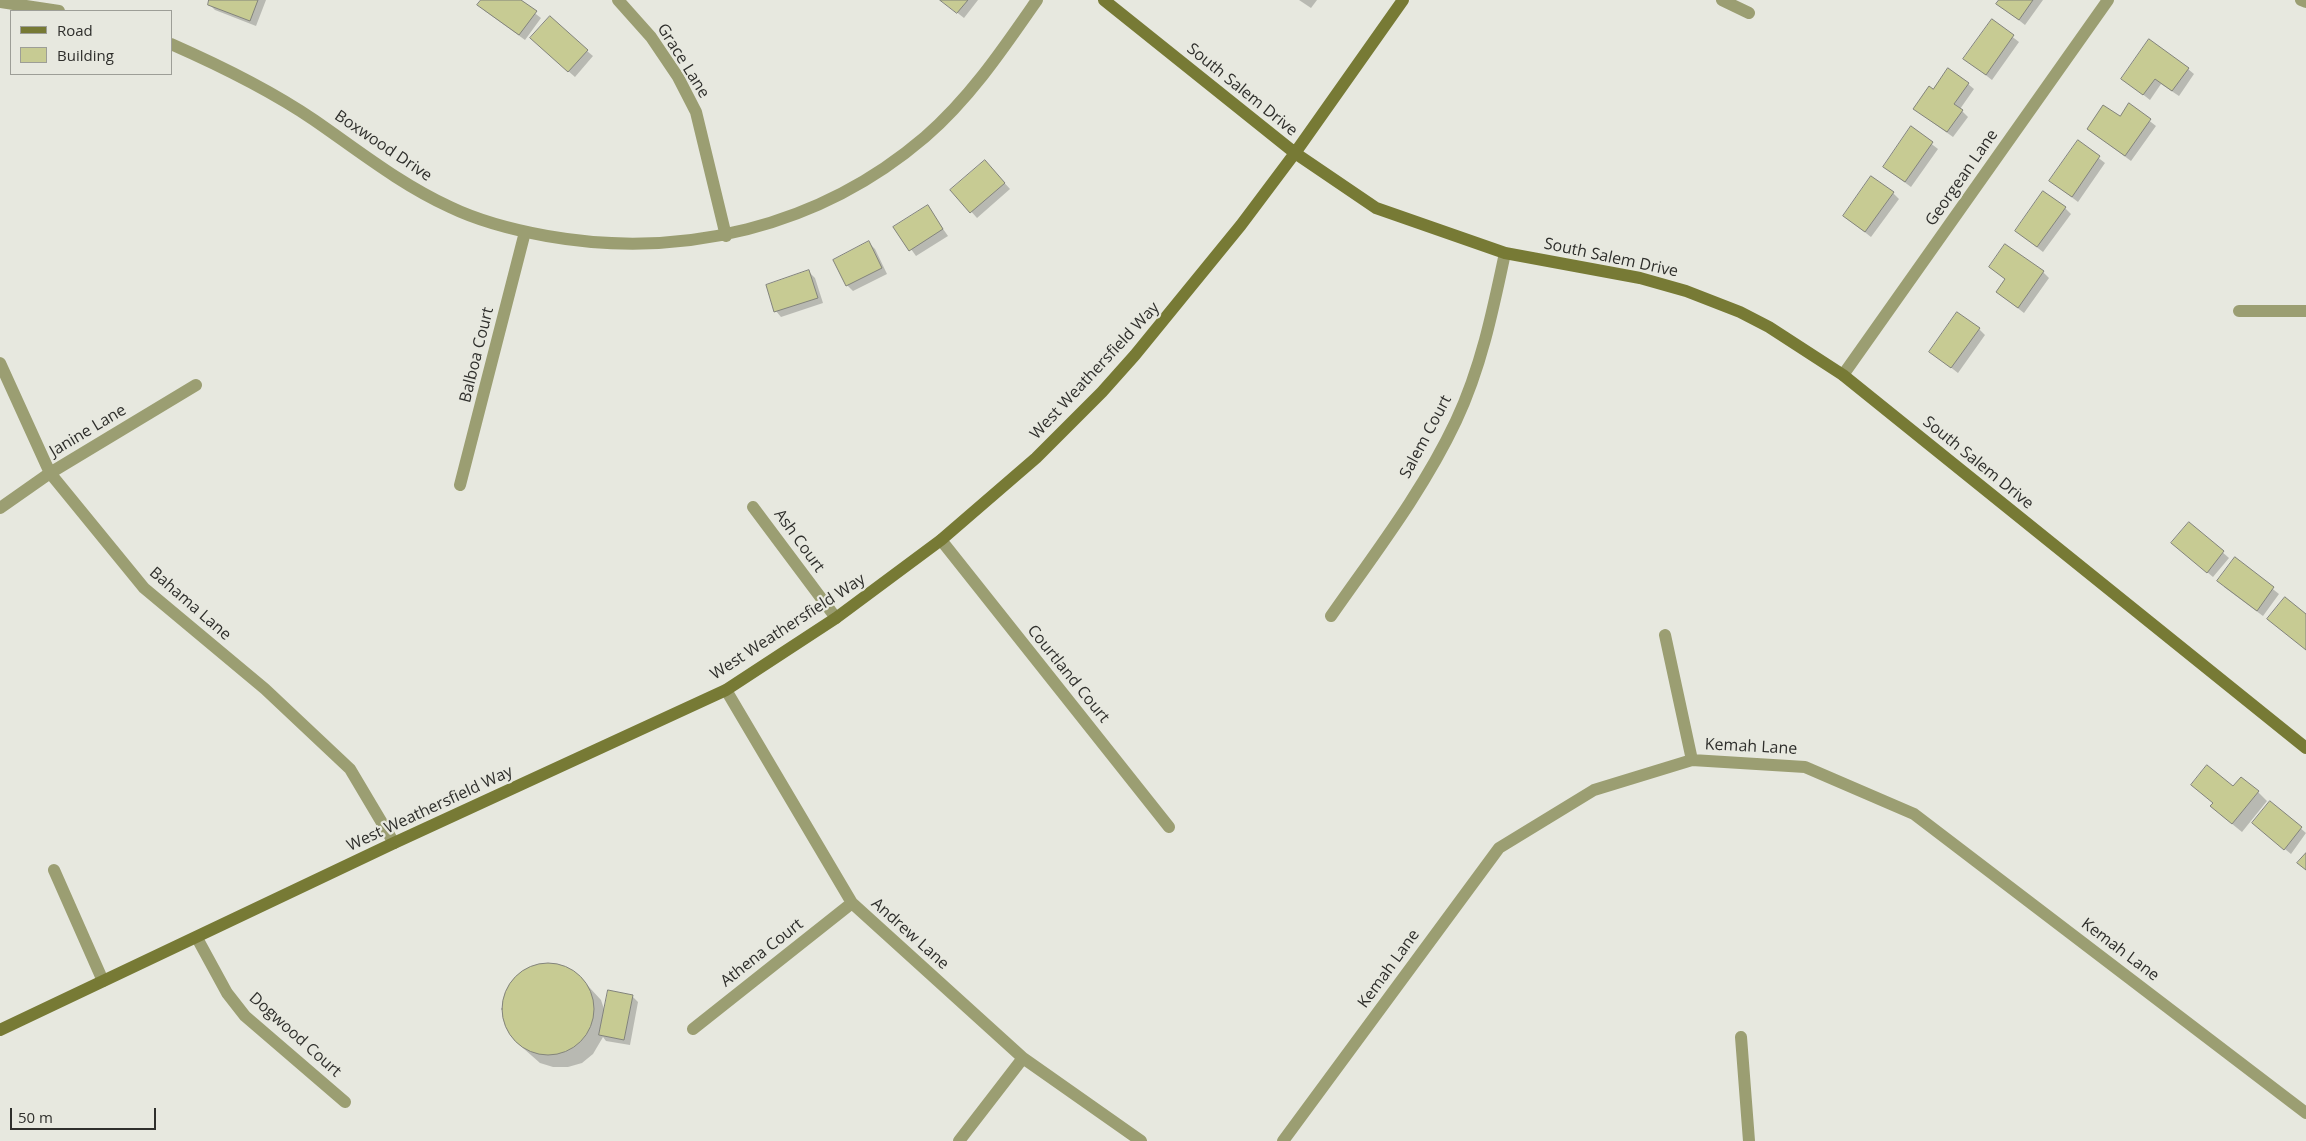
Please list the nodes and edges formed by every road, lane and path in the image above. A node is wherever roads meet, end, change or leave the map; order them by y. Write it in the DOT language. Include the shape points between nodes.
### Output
graph roads {
  1 [pos="618,0"];
  2 [pos="1037,0"];
  3 [pos="1104,0"];
  4 [pos="1403,0"];
  5 [pos="1722,0"];
  6 [pos="2108,0"];
  7 [pos="2301,0"];
  8 [pos="0,2"];
  9 [pos="2306,2"];
  10 [pos="52,10"];
  11 [pos="1750,13"];
  12 [pos="172,44"];
  13 [pos="1295,153"];
  14 [pos="526,232"];
  15 [pos="726,236"];
  16 [pos="1505,253"];
  17 [pos="2239,311"];
  18 [pos="2306,311"];
  19 [pos="0,363"];
  20 [pos="1843,374"];
  21 [pos="196,385"];
  22 [pos="50,473"];
  23 [pos="460,485"];
  24 [pos="753,507"];
  25 [pos="0,508"];
  26 [pos="941,540"];
  27 [pos="1331,616"];
  28 [pos="836,618"];
  29 [pos="1665,634"];
  30 [pos="726,690"];
  31 [pos="2306,748"];
  32 [pos="1692,760"];
  33 [pos="1170,828"];
  34 [pos="394,843"];
  35 [pos="54,870"];
  36 [pos="852,903"];
  37 [pos="197,938"];
  38 [pos="103,981"];
  39 [pos="693,1029"];
  40 [pos="0,1030"];
  41 [pos="1741,1037"];
  42 [pos="1023,1058"];
  43 [pos="345,1102"];
  44 [pos="2306,1113"];
  45 [pos="959,1141"];
  46 [pos="1141,1141"];
  47 [pos="1282,1141"];
  48 [pos="1749,1141"];
  1 -- 15 [label="street, Grace Lane" via="651,37 678,77 696,112"];
  2 -- 15 [label="street, Boxwood Drive" via="968,94 905,152 857,184 810,209"];
  3 -- 13 [label="street, South Salem Drive"];
  4 -- 13 [label="street, West Weathersfield Way"];
  5 -- 11 [label="street"];
  6 -- 20 [label="street, Georgean Lane"];
  7 -- 9 [label="street"];
  8 -- 10 [label="street"];
  12 -- 14 [label="street, Boxwood Drive" via="285,101 384,171 435,200 465,214"];
  13 -- 16 [label="street, South Salem Drive" via="1376,208"];
  13 -- 26 [label="street, West Weathersfield Way" via="1209,266 1102,392 1036,458"];
  14 -- 15 [label="street, Boxwood Drive" via="580,242 624,245"];
  14 -- 23 [label="street, Balboa Court"];
  16 -- 20 [label="street, South Salem Drive" via="1640,278 1686,291 1769,327"];
  16 -- 27 [label="street, Salem Court" via="1488,332 1457,420 1434,464"];
  17 -- 18 [label="street"];
  19 -- 22 [label="street, Bahama Lane"];
  20 -- 31 [label="street, South Salem Drive"];
  21 -- 22 [label="street, Janine Lane"];
  22 -- 25 [label="street, Janine Lane"];
  22 -- 34 [label="street, Bahama Lane" via="144,588 265,689 350,769"];
  24 -- 28 [label="street, Ash Court"];
  26 -- 28 [label="street, West Weathersfield Way"];
  26 -- 33 [label="street, Courtland Court"];
  28 -- 30 [label="street, West Weathersfield Way"];
  29 -- 32 [label="street"];
  30 -- 34 [label="street, West Weathersfield Way"];
  30 -- 36 [label="street, Andrew Lane"];
  32 -- 44 [label="street, Kemah Lane" via="1805,767 1914,814"];
  32 -- 47 [label="street, Kemah Lane" via="1594,790 1499,848"];
  34 -- 37 [label="street, West Weathersfield Way"];
  35 -- 38 [label="street"];
  36 -- 39 [label="street, Athena Court"];
  36 -- 42 [label="street, Andrew Lane"];
  37 -- 38 [label="street, West Weathersfield Way"];
  37 -- 43 [label="street, Dogwood Court" via="227,993 245,1016"];
  38 -- 40 [label="street, West Weathersfield Way"];
  41 -- 48 [label="street"];
  42 -- 45 [label="street"];
  42 -- 46 [label="street, Andrew Lane"];
}
